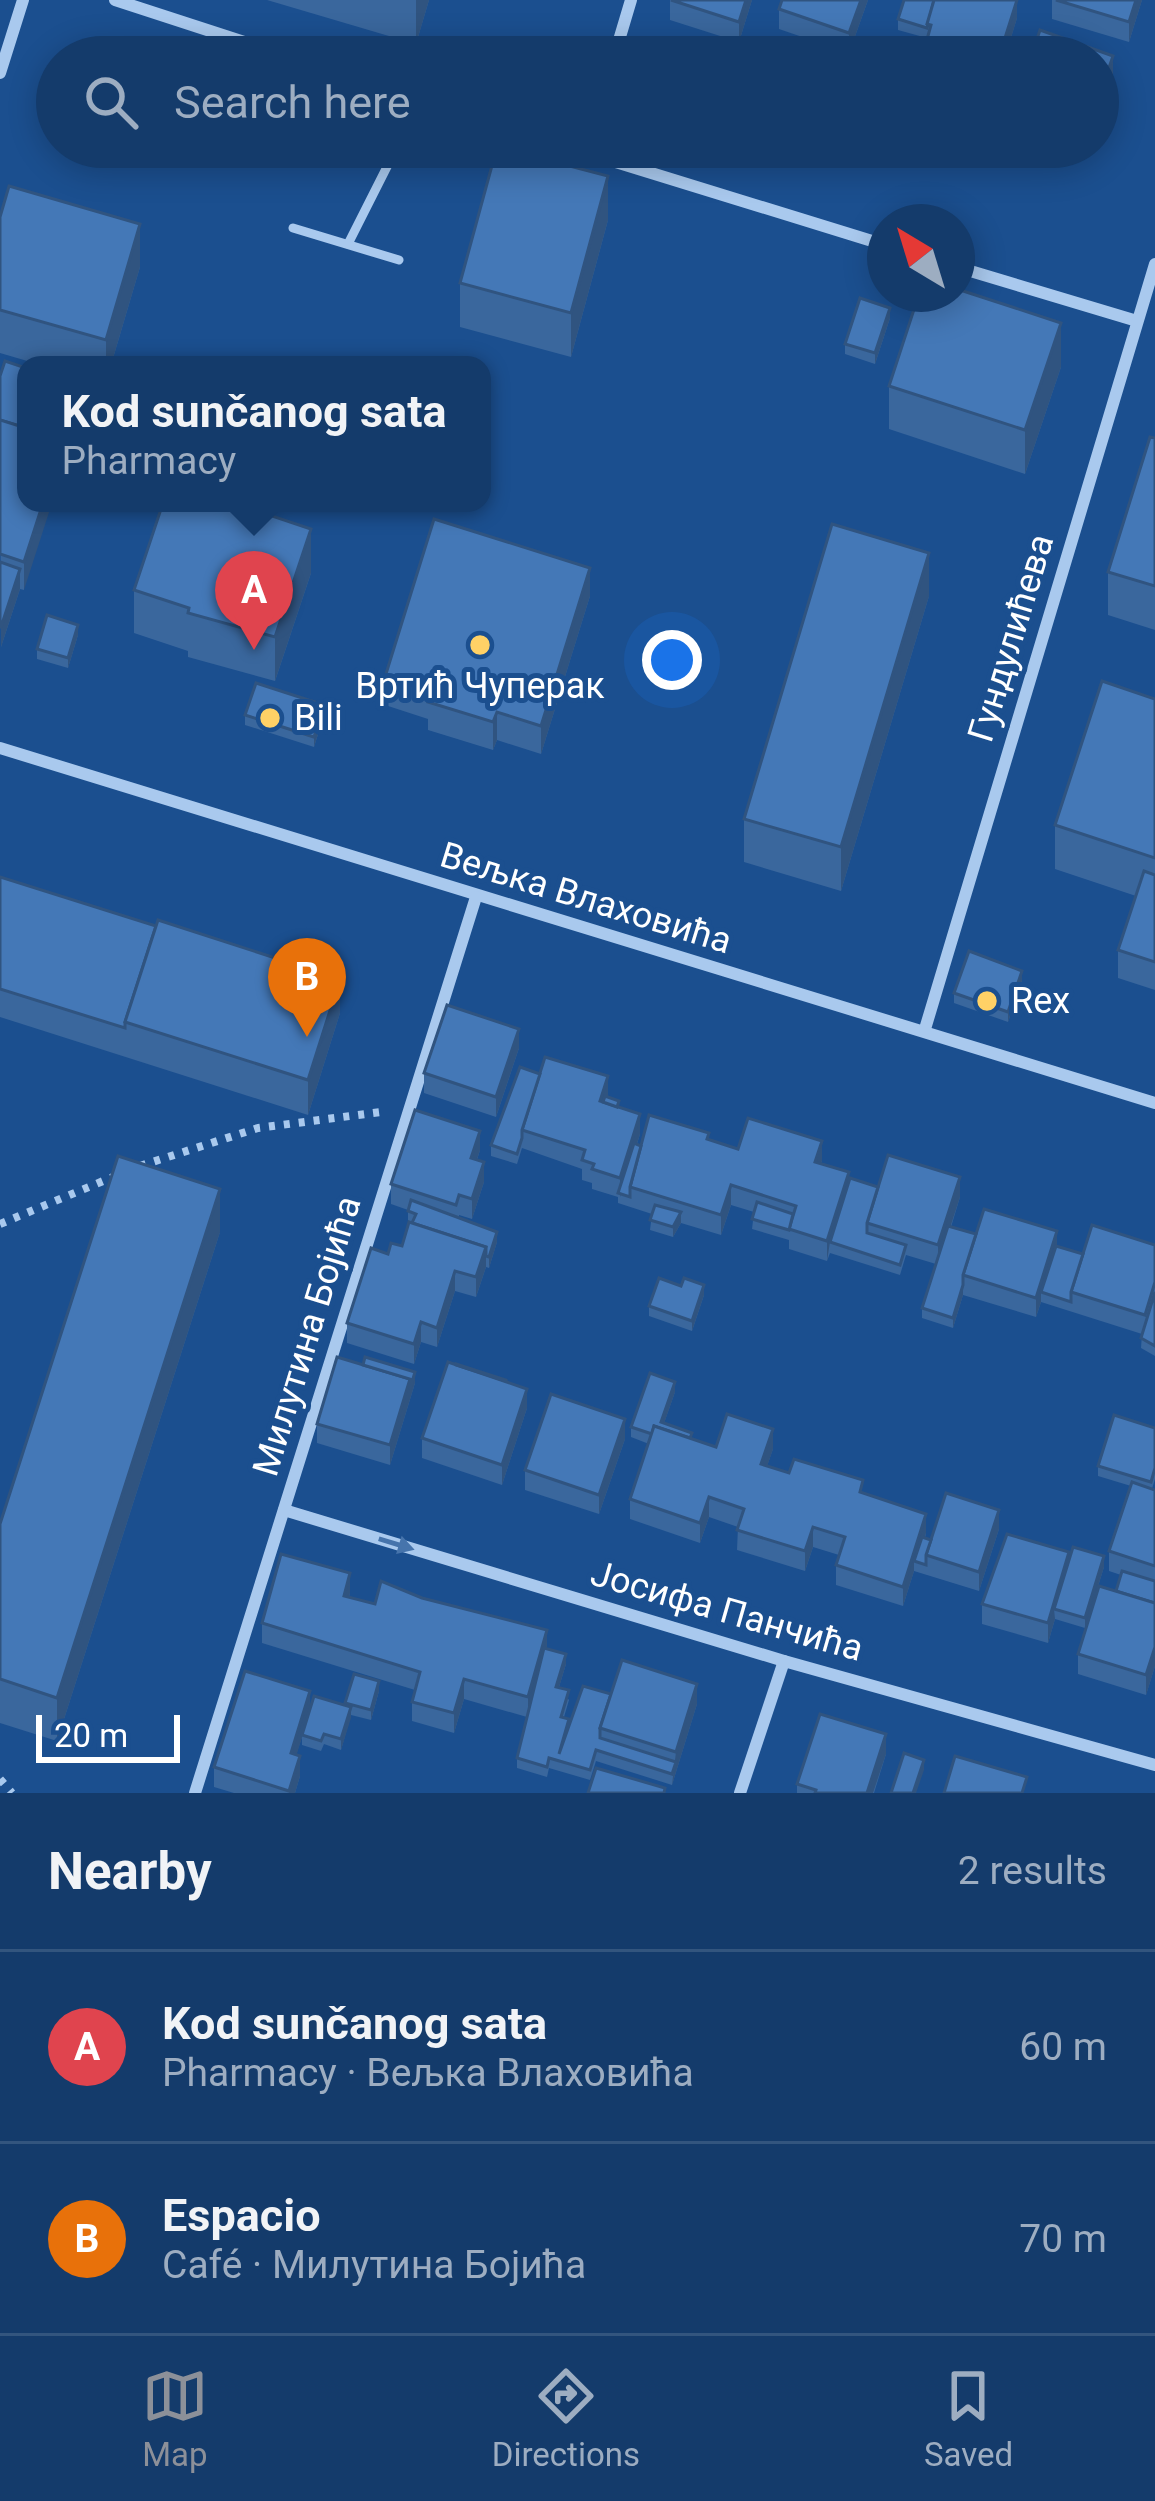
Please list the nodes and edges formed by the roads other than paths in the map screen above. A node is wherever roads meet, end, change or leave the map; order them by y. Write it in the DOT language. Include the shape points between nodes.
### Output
graph roads {
  1 [pos="23,0"];
  2 [pos="116,0"];
  3 [pos="631,0"];
  4 [pos="226,36"];
  5 [pos="620,36"];
  6 [pos="0,73"];
  7 [pos="387,168"];
  8 [pos="643,168"];
  9 [pos="293,228"];
  10 [pos="867,238"];
  11 [pos="348,244"];
  12 [pos="399,260"];
  13 [pos="1155,264"];
  14 [pos="975,272"];
  15 [pos="1137,322"];
  16 [pos="0,748"];
  17 [pos="476,897"];
  18 [pos="925,1029"];
  19 [pos="1155,1103"];
  20 [pos="284,1510"];
  21 [pos="784,1661"];
  22 [pos="1155,1765"];
  23 [pos="195,1793"];
  24 [pos="740,1793"];
  1 -- 6 [label="street"];
  2 -- 4 [label="street"];
  3 -- 5 [label="street"];
  7 -- 11 [label="lane"];
  8 -- 10 [label="street"];
  9 -- 11 [label="lane"];
  11 -- 12 [label="lane"];
  13 -- 15 [label="street, Гундулићева"];
  14 -- 15 [label="street"];
  15 -- 18 [label="street, Гундулићева"];
  16 -- 17 [label="street, Вељка Влаховића"];
  17 -- 18 [label="street, Вељка Влаховића"];
  17 -- 20 [label="street, Милутина Бојића"];
  18 -- 19 [label="street, Вељка Влаховића"];
  20 -- 21 [label="street, Јосифа Панчића, one-way"];
  20 -- 23 [label="street, Милутина Бојића"];
  21 -- 22 [label="street, Јосифа Панчића"];
  21 -- 24 [label="street"];
}
